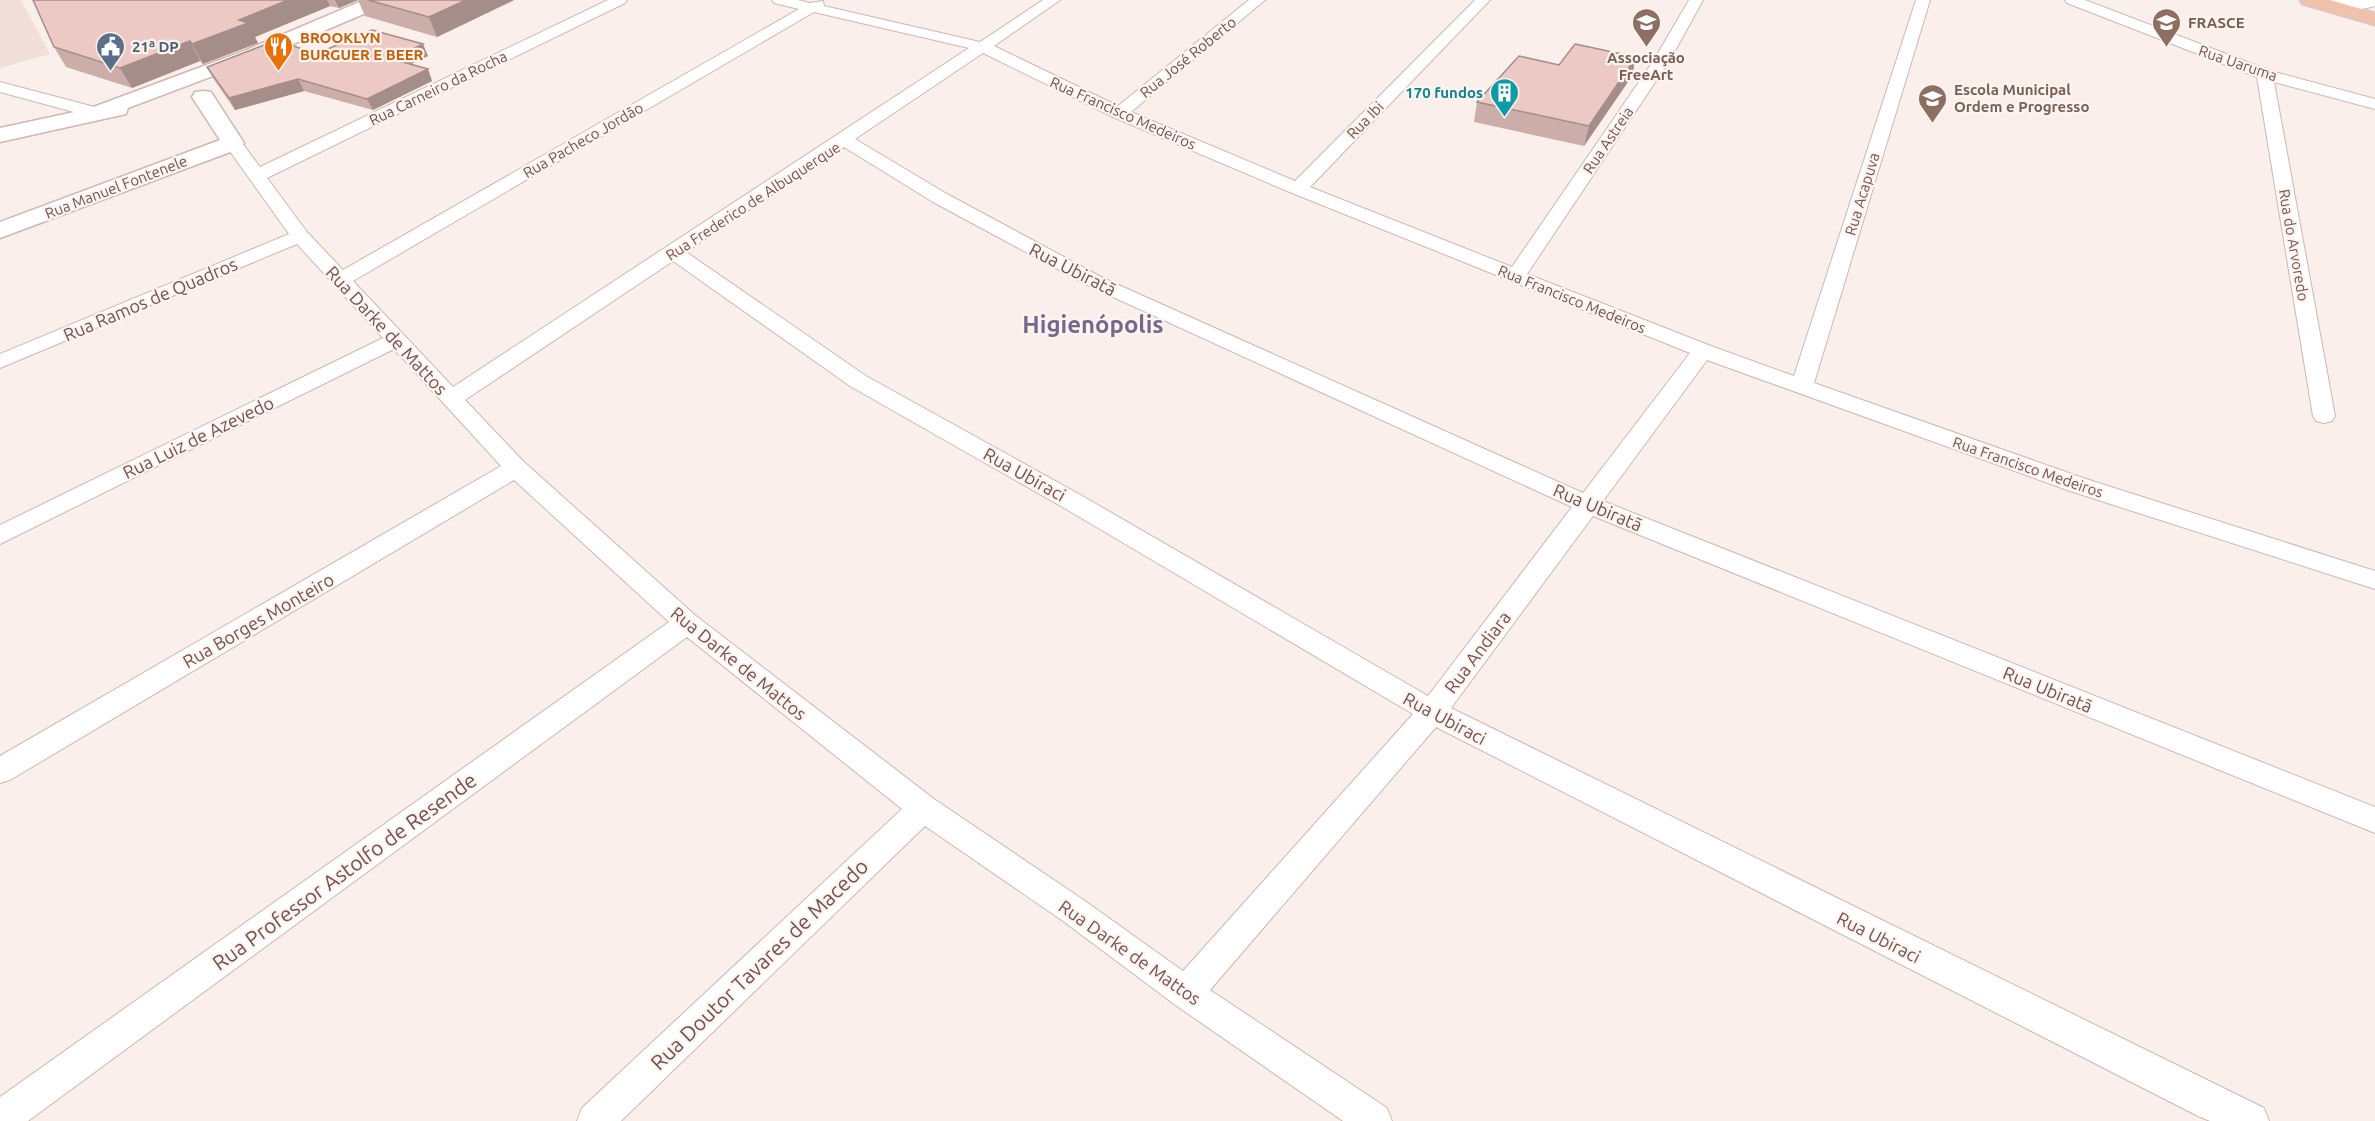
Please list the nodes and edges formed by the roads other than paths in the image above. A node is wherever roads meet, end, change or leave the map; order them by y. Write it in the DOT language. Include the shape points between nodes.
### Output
graph roads {
  1 [pos="380,0"];
  2 [pos="620,0"];
  3 [pos="779,0"];
  4 [pos="1053,0"];
  5 [pos="1258,0"];
  6 [pos="1483,0"];
  7 [pos="1696,0"];
  8 [pos="1923,0"];
  9 [pos="2072,0"];
  10 [pos="2317,2"];
  11 [pos="819,4"];
  12 [pos="2371,11"];
  13 [pos="983,47"];
  14 [pos="251,55"];
  15 [pos="2265,74"];
  16 [pos="0,87"];
  17 [pos="203,97"];
  18 [pos="2375,104"];
  19 [pos="96,112"];
  20 [pos="1119,113"];
  21 [pos="0,135"];
  22 [pos="845,140"];
  23 [pos="233,143"];
  24 [pos="256,176"];
  25 [pos="1298,189"];
  26 [pos="0,231"];
  27 [pos="300,236"];
  28 [pos="674,253"];
  29 [pos="1515,276"];
  30 [pos="340,280"];
  31 [pos="396,340"];
  32 [pos="1703,351"];
  33 [pos="0,362"];
  34 [pos="1802,387"];
  35 [pos="451,399"];
  36 [pos="2324,416"];
  37 [pos="516,468"];
  38 [pos="1589,505"];
  39 [pos="0,535"];
  40 [pos="2375,580"];
  41 [pos="687,623"];
  42 [pos="1432,712"];
  43 [pos="0,771"];
  44 [pos="923,808"];
  45 [pos="2375,820"];
  46 [pos="1186,993"];
  47 [pos="0,1119"];
  48 [pos="595,1121"];
  49 [pos="1374,1121"];
  50 [pos="2251,1121"];
  1 -- 14 [label="street"];
  2 -- 24 [label="street, Rua Carneiro da Rocha"];
  3 -- 11 [label="street, Rua Francisco Medeiros"];
  4 -- 13 [label="street, Rua Frederico de Albuquerque"];
  5 -- 20 [label="street, Rua José Roberto"];
  6 -- 25 [label="street, Rua Ibi"];
  7 -- 29 [label="street, Rua Astreia" via="1662,60"];
  8 -- 34 [label="street, Rua Acapuva"];
  9 -- 15 [label="street, Rua Uaruma"];
  10 -- 12 [label="main road"];
  11 -- 13 [label="street, Rua Francisco Medeiros"];
  11 -- 30 [label="street, Rua Pacheco Jordão"];
  13 -- 20 [label="street, Rua Francisco Medeiros"];
  13 -- 22 [label="street, Rua Frederico de Albuquerque"];
  14 -- 17 [label="street" via="208,82"];
  14 -- 19 [label="street"];
  15 -- 18 [label="street, Rua Uaruma"];
  15 -- 36 [label="street, Rua do Arvoredo"];
  16 -- 19 [label="street"];
  17 -- 19 [label="street"];
  17 -- 23 [label="street, Rua Darke de Mattos"];
  19 -- 21 [label="street"];
  20 -- 25 [label="street, Rua Francisco Medeiros"];
  22 -- 28 [label="street, Rua Frederico de Albuquerque"];
  22 -- 38 [label="street, Rua Ubiratã" via="940,198 1096,282"];
  23 -- 24 [label="street, Rua Darke de Mattos"];
  23 -- 26 [label="street, Rua Manuel Fontenele"];
  24 -- 27 [label="street, Rua Darke de Mattos"];
  25 -- 29 [label="street, Rua Francisco Medeiros"];
  27 -- 30 [label="street, Rua Darke de Mattos"];
  27 -- 33 [label="street, Rua Ramos de Quadros"];
  28 -- 35 [label="street, Rua Frederico de Albuquerque"];
  28 -- 42 [label="street, Rua Ubiraci" via="858,381"];
  29 -- 32 [label="street, Rua Francisco Medeiros"];
  30 -- 31 [label="street, Rua Darke de Mattos"];
  31 -- 35 [label="street, Rua Darke de Mattos"];
  31 -- 39 [label="street, Rua Luiz de Azevedo"];
  32 -- 34 [label="street, Rua Francisco Medeiros"];
  32 -- 38 [label="street, Rua Andiara"];
  34 -- 40 [label="street, Rua Francisco Medeiros" via="2078,485"];
  35 -- 37 [label="street, Rua Darke de Mattos"];
  37 -- 41 [label="street, Rua Darke de Mattos"];
  37 -- 43 [label="street, Rua Borges Monteiro"];
  38 -- 42 [label="street, Rua Andiara"];
  38 -- 45 [label="street, Rua Ubiratã"];
  41 -- 44 [label="street, Rua Darke de Mattos"];
  41 -- 47 [label="street, Rua Professor Astolfo de Resende"];
  42 -- 46 [label="street, Rua Andiara"];
  42 -- 50 [label="street, Rua Ubiraci"];
  44 -- 46 [label="street, Rua Darke de Mattos"];
  44 -- 48 [label="street, Rua Doutor Tavares de Macedo"];
  46 -- 49 [label="street, Rua Darke de Mattos"];
}
